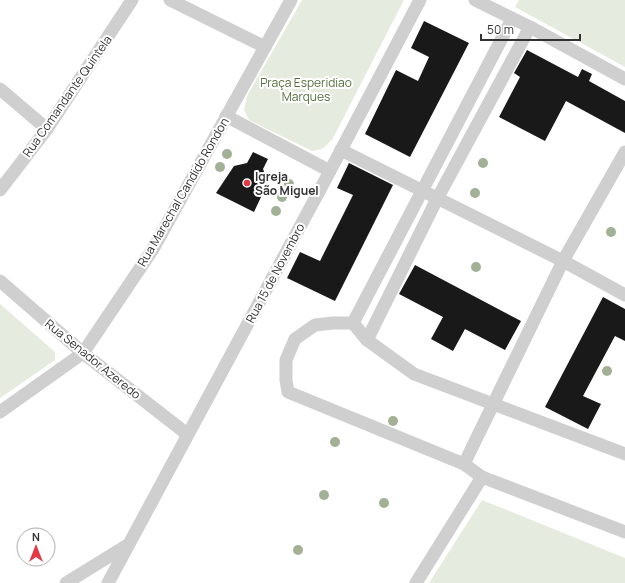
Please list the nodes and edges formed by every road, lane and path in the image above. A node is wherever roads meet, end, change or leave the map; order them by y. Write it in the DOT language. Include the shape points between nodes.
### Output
graph roads {
  1 [pos="132,0"];
  2 [pos="170,0"];
  3 [pos="291,0"];
  4 [pos="420,0"];
  5 [pos="475,0"];
  6 [pos="512,18"];
  7 [pos="530,27"];
  8 [pos="265,47"];
  9 [pos="625,80"];
  10 [pos="0,89"];
  11 [pos="226,116"];
  12 [pos="47,129"];
  13 [pos="341,150"];
  14 [pos="625,152"];
  15 [pos="330,171"];
  16 [pos="0,190"];
  17 [pos="422,190"];
  18 [pos="437,199"];
  19 [pos="563,261"];
  20 [pos="0,281"];
  21 [pos="625,295"];
  22 [pos="353,323"];
  23 [pos="367,340"];
  24 [pos="83,353"];
  25 [pos="493,403"];
  26 [pos="0,412"];
  27 [pos="187,434"];
  28 [pos="625,454"];
  29 [pos="464,464"];
  30 [pos="482,477"];
  31 [pos="625,532"];
  32 [pos="127,546"];
  33 [pos="66,583"];
  34 [pos="108,583"];
  35 [pos="416,583"];
  1 -- 12 [label="street, Rua Comandante Quintela"];
  2 -- 8 [label="street"];
  3 -- 8 [label="street, Rua Marechal Candido Rondon"];
  4 -- 13 [label="street, Rua 15 de Novembro"];
  5 -- 6 [label="street"];
  6 -- 7 [label="street"];
  6 -- 17 [label="street"];
  7 -- 9 [label="street"];
  7 -- 18 [label="street"];
  8 -- 11 [label="street, Rua Marechal Candido Rondon"];
  10 -- 12 [label="street"];
  11 -- 15 [label="street"];
  11 -- 24 [label="street, Rua Marechal Candido Rondon" via="153,249"];
  12 -- 16 [label="street, Rua Comandante Quintela"];
  13 -- 15 [label="street, Rua 15 de Novembro"];
  13 -- 17 [label="street"];
  14 -- 19 [label="street"];
  15 -- 27 [label="street, Rua 15 de Novembro"];
  17 -- 18 [label="street"];
  17 -- 22 [label="street"];
  18 -- 19 [label="street"];
  18 -- 23 [label="street"];
  19 -- 21 [label="street"];
  19 -- 25 [label="street"];
  20 -- 24 [label="street, Rua Senador Azeredo"];
  22 -- 23 [label="street"];
  22 -- 29 [label="street" via="315,325 294,339 286,360 288,392"];
  23 -- 25 [label="street" via="414,374"];
  24 -- 26 [label="street, Rua Marechal Candido Rondon"];
  24 -- 27 [label="street, Rua Senador Azeredo"];
  25 -- 28 [label="street"];
  25 -- 29 [label="street"];
  27 -- 32 [label="street, Rua 15 de Novembro"];
  29 -- 30 [label="street"];
  30 -- 31 [label="street"];
  30 -- 35 [label="street"];
  32 -- 33 [label="street"];
  32 -- 34 [label="street, Rua 15 de Novembro"];
}
